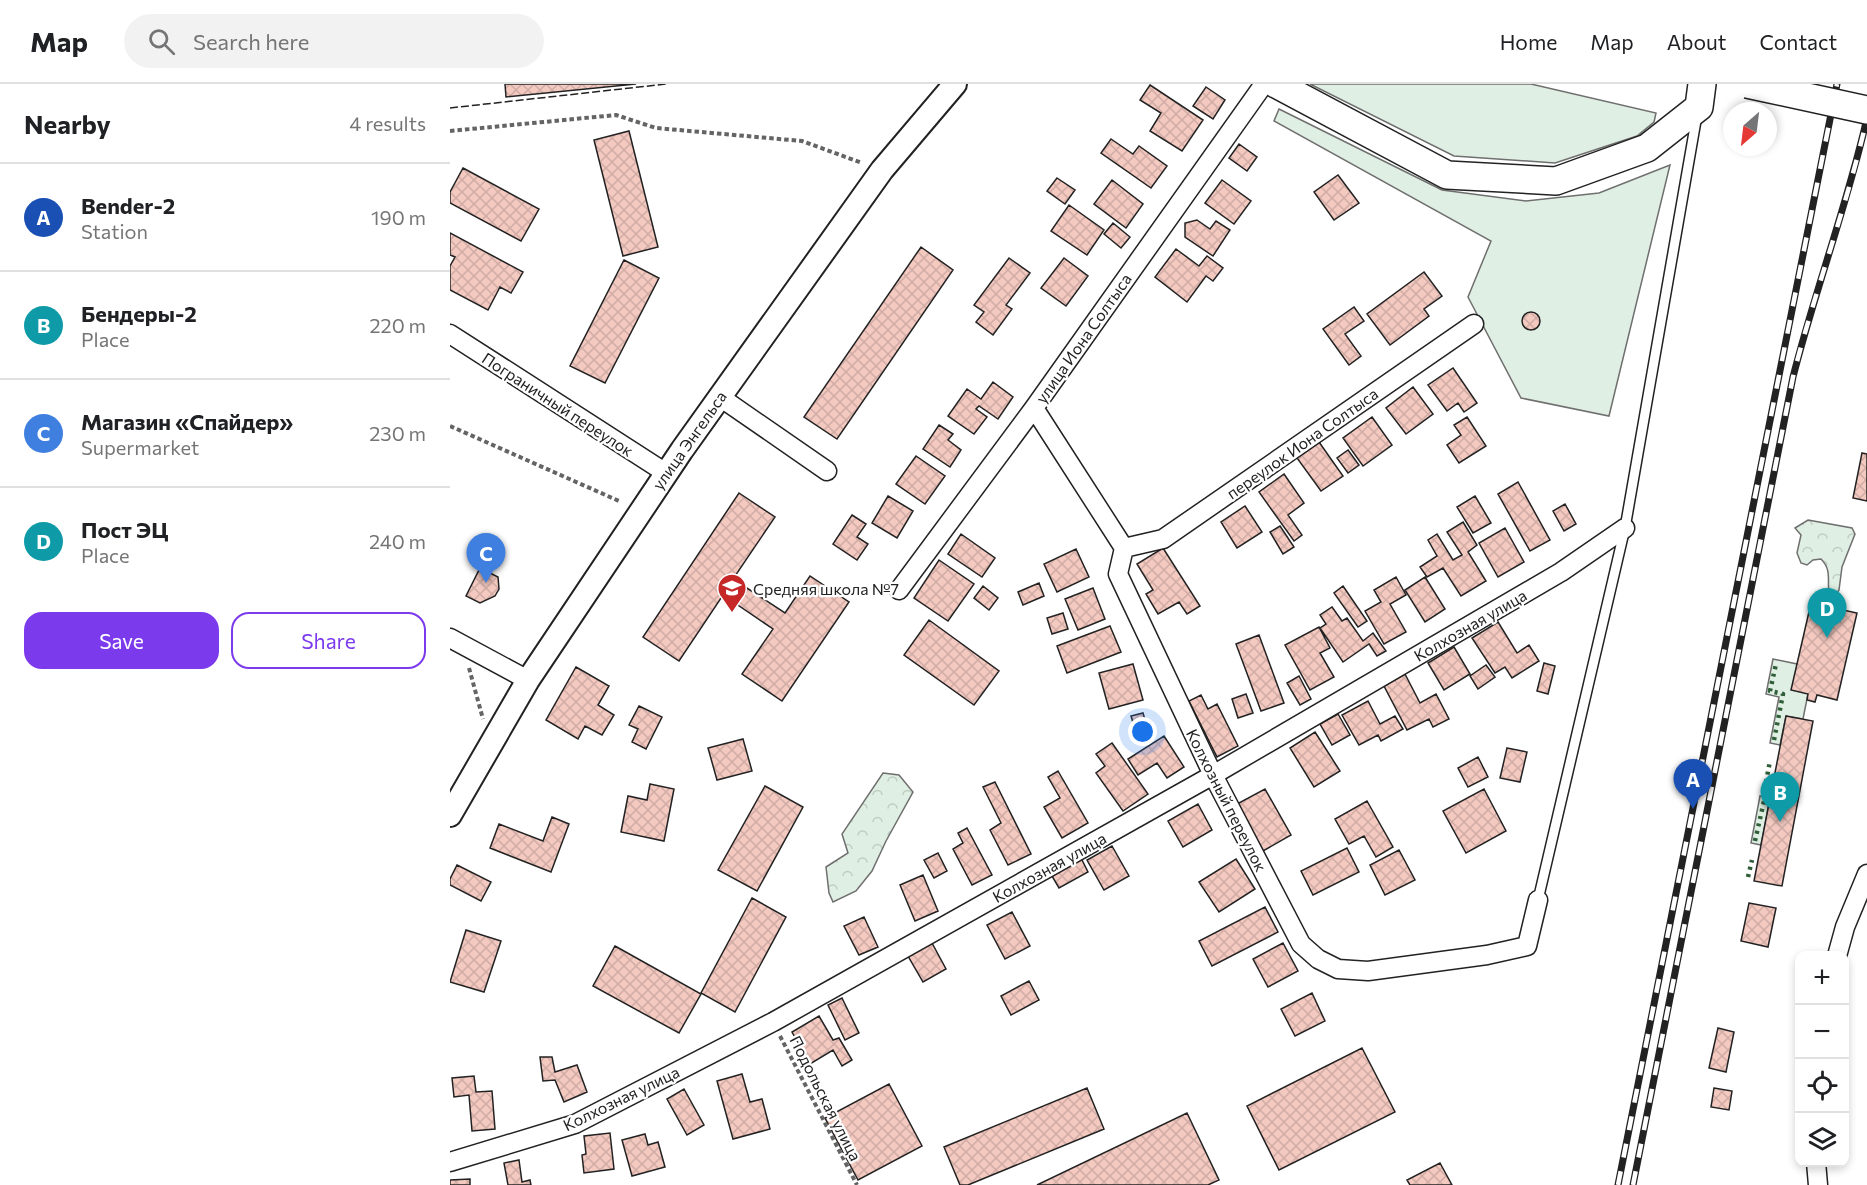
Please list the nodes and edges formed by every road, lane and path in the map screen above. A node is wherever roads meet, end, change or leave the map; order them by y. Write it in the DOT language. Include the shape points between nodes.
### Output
graph roads {
  1 [pos="955,84"];
  2 [pos="1264,84"];
  3 [pos="1276,84"];
  4 [pos="1747,84"];
  5 [pos="1701,95"];
  6 [pos="1867,110"];
  7 [pos="450,131"];
  8 [pos="882,170"];
  9 [pos="1474,324"];
  10 [pos="450,334"];
  11 [pos="720,397"];
  12 [pos="1034,408"];
  13 [pos="450,426"];
  14 [pos="827,471"];
  15 [pos="666,473"];
  16 [pos="618,501"];
  17 [pos="1625,528"];
  18 [pos="1124,548"];
  19 [pos="899,590"];
  20 [pos="456,641"];
  21 [pos="528,680"];
  22 [pos="488,749"];
  23 [pos="1213,775"];
  24 [pos="450,815"];
  25 [pos="1867,874"];
  26 [pos="1538,900"];
  27 [pos="1838,951"];
  28 [pos="773,1022"];
  29 [pos="450,1162"];
  30 [pos="1816,1167"];
  31 [pos="857,1185"];
  32 [pos="1818,1185"];
  1 -- 8 [label="street, улица Энгельса"];
  2 -- 12 [label="street, улица Иона Солтыса"];
  3 -- 5 [label="main road" via="1447,175 1556,181 1647,148"];
  4 -- 6 [label="main road, bridge"];
  5 -- 17 [label="lane"];
  7 -- 8 [label="path" via="616,116 656,128 802,141"];
  8 -- 11 [label="street, улица Энгельса"];
  9 -- 18 [label="street, переулок Иона Солтыса" via="1163,539"];
  10 -- 15 [label="street, Пограничный переулок"];
  11 -- 14 [label="street"];
  11 -- 15 [label="street, улица Энгельса"];
  12 -- 18 [label="street"];
  12 -- 19 [label="street, улица Иона Солтыса"];
  13 -- 16 [label="path"];
  15 -- 21 [label="street, улица Энгельса"];
  17 -- 23 [label="street, Колхозная улица" via="1561,572"];
  17 -- 26 [label="lane"];
  18 -- 23 [label="street, Колхозный переулок" via="1118,574"];
  20 -- 21 [label="street"];
  20 -- 22 [label="path" via="484,722"];
  21 -- 22 [label="street, улица Энгельса"];
  22 -- 24 [label="street, улица Энгельса"];
  23 -- 26 [label="street, Колхозный переулок" via="1301,944 1338,969 1368,971 1527,946"];
  23 -- 28 [label="street, Колхозная улица"];
  25 -- 27 [label="street"];
  28 -- 29 [label="street, Колхозная улица" via="575,1124"];
  28 -- 31 [label="path, Подольская улица"];
  30 -- 32 [label="street"];
}
